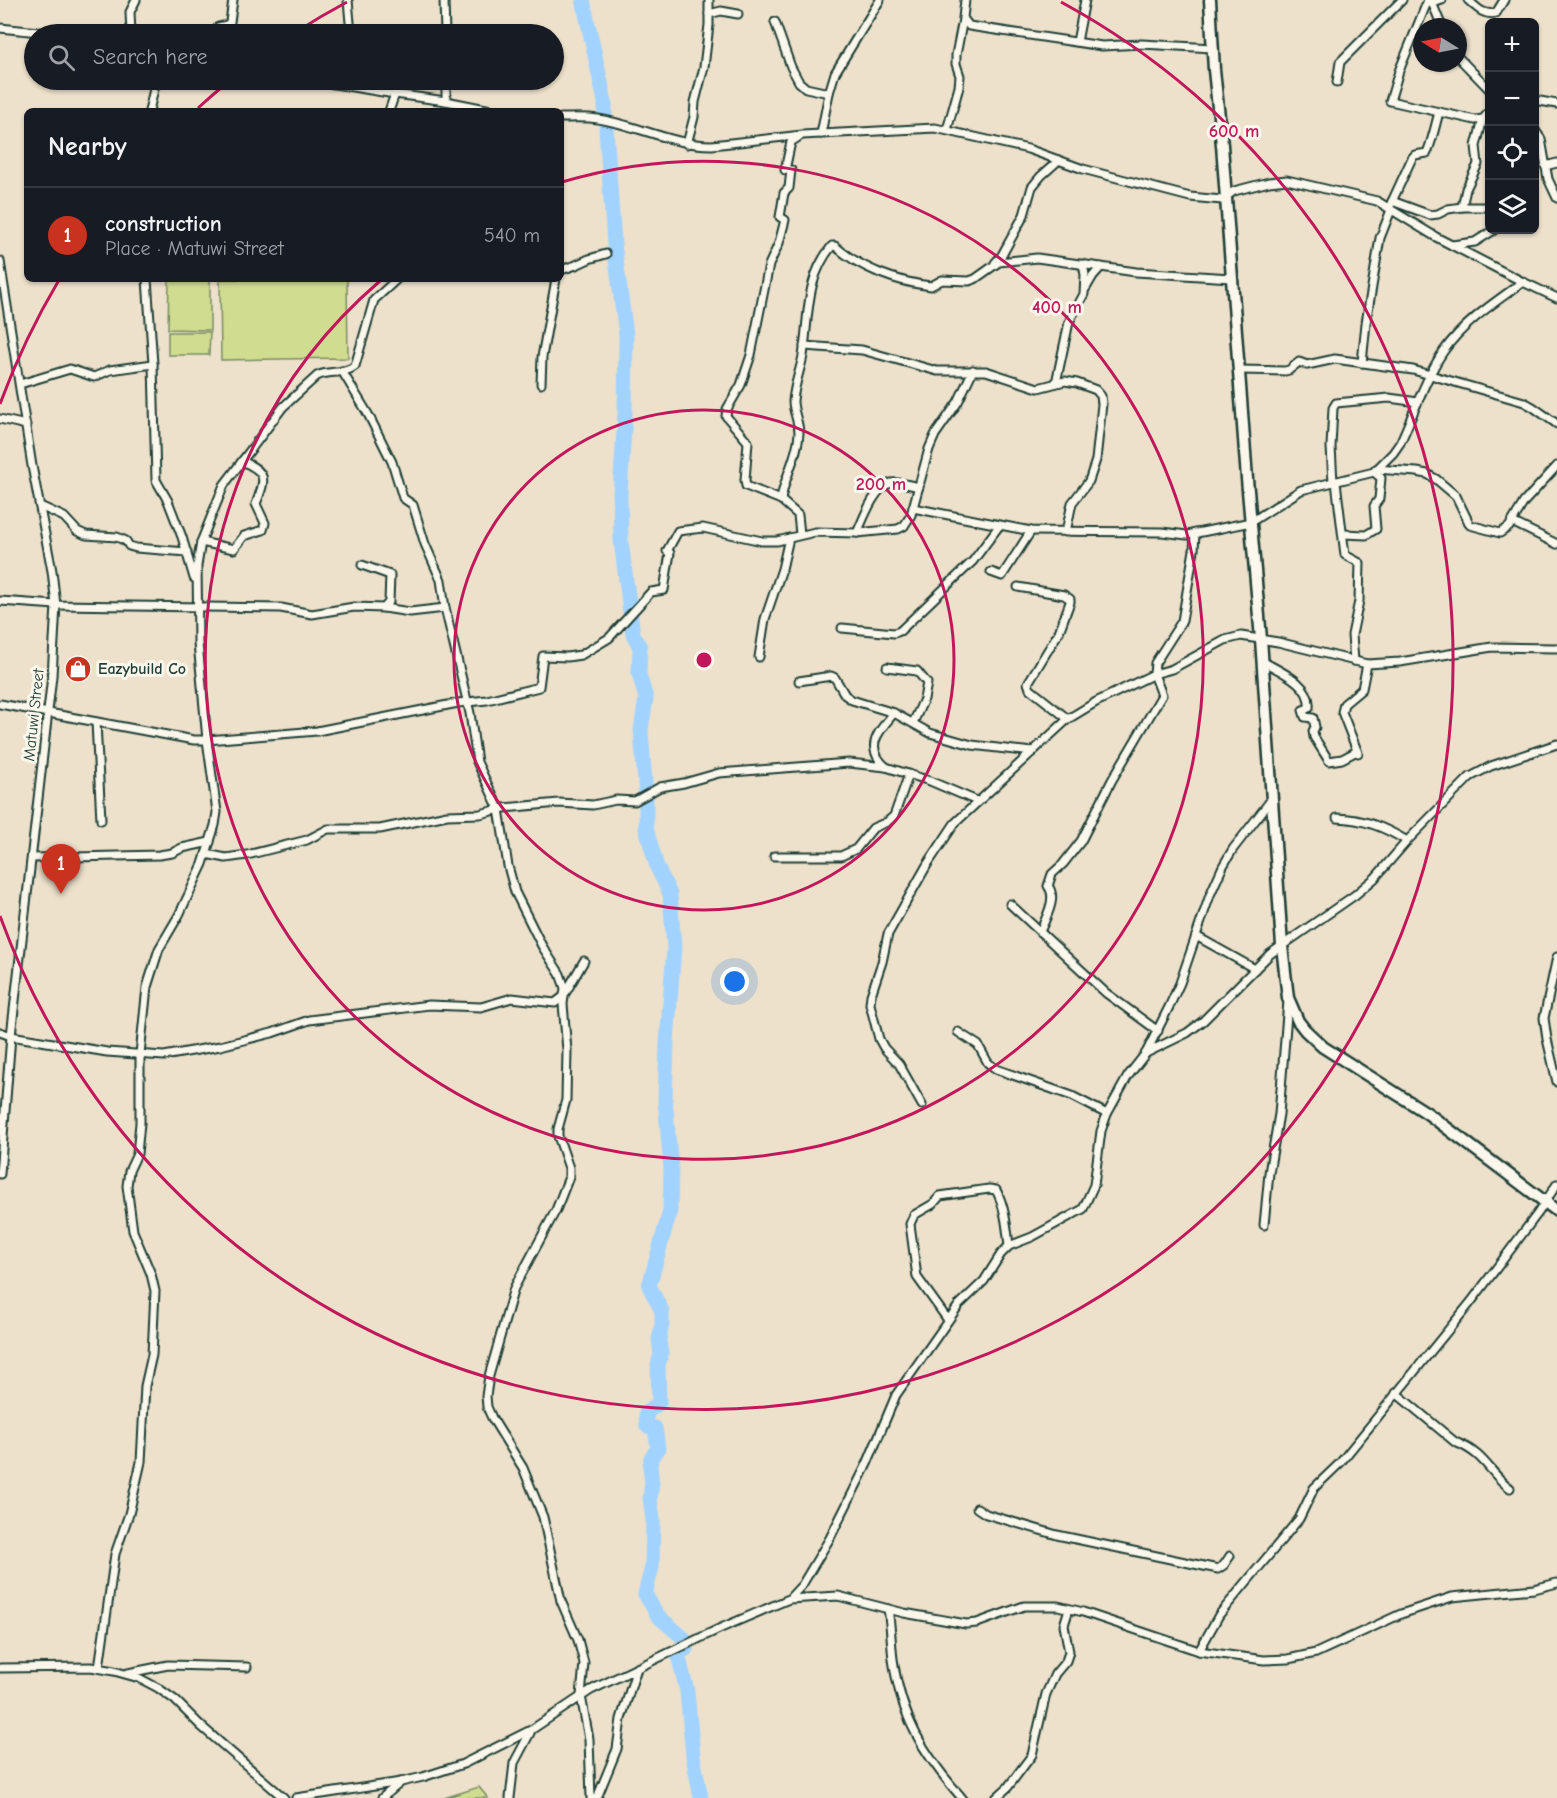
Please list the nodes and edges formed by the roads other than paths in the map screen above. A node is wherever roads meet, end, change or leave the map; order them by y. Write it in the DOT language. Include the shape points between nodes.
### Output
graph roads {
  1 [pos="136,0"];
  2 [pos="233,0"];
  3 [pos="348,0"];
  4 [pos="444,0"];
  5 [pos="709,0"];
  6 [pos="880,0"];
  7 [pos="965,0"];
  8 [pos="1085,0"];
  9 [pos="1210,0"];
  10 [pos="1402,0"];
  11 [pos="1442,0"];
  12 [pos="1468,0"];
  13 [pos="1504,0"];
  14 [pos="1431,1"];
  15 [pos="709,14"];
  16 [pos="738,14"];
  17 [pos="963,18"];
  18 [pos="1438,18"];
  19 [pos="775,22"];
  20 [pos="131,24"];
  21 [pos="228,24"];
  22 [pos="350,24"];
  23 [pos="445,24"];
  24 [pos="0,28"];
  25 [pos="24,30"];
  26 [pos="1077,42"];
  27 [pos="1213,48"];
  28 [pos="1467,66"];
  29 [pos="1337,82"];
  30 [pos="1485,85"];
  31 [pos="154,90"];
  32 [pos="368,90"];
  33 [pos="446,90"];
  34 [pos="829,93"];
  35 [pos="395,94"];
  36 [pos="1557,94"];
  37 [pos="446,100"];
  38 [pos="1539,101"];
  39 [pos="1555,103"];
  40 [pos="150,108"];
  41 [pos="390,108"];
  42 [pos="482,108"];
  43 [pos="1439,112"];
  44 [pos="1485,117"];
  45 [pos="564,118"];
  46 [pos="1483,119"];
  47 [pos="947,130"];
  48 [pos="821,134"];
  49 [pos="802,135"];
  50 [pos="1539,136"];
  51 [pos="687,144"];
  52 [pos="1059,160"];
  53 [pos="1557,163"];
  54 [pos="1545,165"];
  55 [pos="1226,197"];
  56 [pos="1557,198"];
  57 [pos="1391,206"];
  58 [pos="1462,207"];
  59 [pos="1485,207"];
  60 [pos="1488,234"];
  61 [pos="1452,245"];
  62 [pos="606,255"];
  63 [pos="0,261"];
  64 [pos="1083,264"];
  65 [pos="993,265"];
  66 [pos="1101,267"];
  67 [pos="564,269"];
  68 [pos="1231,278"];
  69 [pos="147,282"];
  70 [pos="394,282"];
  71 [pos="555,282"];
  72 [pos="1523,282"];
  73 [pos="1084,294"];
  74 [pos="1557,298"];
  75 [pos="804,346"];
  76 [pos="1362,363"];
  77 [pos="153,364"];
  78 [pos="973,370"];
  79 [pos="1239,370"];
  80 [pos="342,371"];
  81 [pos="1431,374"];
  82 [pos="1056,382"];
  83 [pos="20,384"];
  84 [pos="541,384"];
  85 [pos="1418,402"];
  86 [pos="0,419"];
  87 [pos="1557,424"];
  88 [pos="26,425"];
  89 [pos="242,461"];
  90 [pos="1557,466"];
  91 [pos="1375,470"];
  92 [pos="1334,482"];
  93 [pos="919,487"];
  94 [pos="781,500"];
  95 [pos="40,506"];
  96 [pos="913,508"];
  97 [pos="1251,522"];
  98 [pos="1512,522"];
  99 [pos="999,526"];
  100 [pos="1031,531"];
  101 [pos="1066,532"];
  102 [pos="857,533"];
  103 [pos="1195,533"];
  104 [pos="800,534"];
  105 [pos="1343,534"];
  106 [pos="789,538"];
  107 [pos="201,542"];
  108 [pos="1557,544"];
  109 [pos="187,552"];
  110 [pos="362,565"];
  111 [pos="992,572"];
  112 [pos="197,586"];
  113 [pos="1018,587"];
  114 [pos="0,601"];
  115 [pos="56,605"];
  116 [pos="197,607"];
  117 [pos="384,608"];
  118 [pos="445,608"];
  119 [pos="842,628"];
  120 [pos="1261,639"];
  121 [pos="1557,648"];
  122 [pos="759,657"];
  123 [pos="1262,661"];
  124 [pos="1354,661"];
  125 [pos="1367,664"];
  126 [pos="887,667"];
  127 [pos="1154,674"];
  128 [pos="799,681"];
  129 [pos="468,703"];
  130 [pos="0,704"];
  131 [pos="48,713"];
  132 [pos="894,713"];
  133 [pos="1068,719"];
  134 [pos="96,722"];
  135 [pos="913,723"];
  136 [pos="207,740"];
  137 [pos="1557,744"];
  138 [pos="1032,752"];
  139 [pos="886,767"];
  140 [pos="909,774"];
  141 [pos="1271,800"];
  142 [pos="977,801"];
  143 [pos="499,809"];
  144 [pos="1337,818"];
  145 [pos="101,819"];
  146 [pos="1407,841"];
  147 [pos="210,842"];
  148 [pos="206,854"];
  149 [pos="774,856"];
  150 [pos="32,858"];
  151 [pos="1010,904"];
  152 [pos="1040,932"];
  153 [pos="1196,936"];
  154 [pos="1282,946"];
  155 [pos="1557,957"];
  156 [pos="584,961"];
  157 [pos="1255,969"];
  158 [pos="564,996"];
  159 [pos="1288,998"];
  160 [pos="1158,1031"];
  161 [pos="0,1032"];
  162 [pos="958,1032"];
  163 [pos="11,1036"];
  164 [pos="1146,1053"];
  165 [pos="140,1054"];
  166 [pos="1557,1082"];
  167 [pos="922,1105"];
  168 [pos="1107,1114"];
  169 [pos="0,1174"];
  170 [pos="1557,1184"];
  171 [pos="1545,1201"];
  172 [pos="1557,1211"];
  173 [pos="1264,1225"];
  174 [pos="1009,1246"];
  175 [pos="948,1320"];
  176 [pos="1396,1393"];
  177 [pos="1510,1488"];
  178 [pos="977,1508"];
  179 [pos="1230,1556"];
  180 [pos="1557,1583"];
  181 [pos="789,1599"];
  182 [pos="888,1609"];
  183 [pos="1069,1609"];
  184 [pos="1199,1651"];
  185 [pos="247,1667"];
  186 [pos="0,1668"];
  187 [pos="99,1668"];
  188 [pos="637,1668"];
  189 [pos="125,1674"];
  190 [pos="581,1696"];
  191 [pos="531,1730"];
  192 [pos="401,1782"];
  193 [pos="284,1798"];
  194 [pos="296,1798"];
  195 [pos="382,1798"];
  196 [pos="510,1798"];
  197 [pos="591,1798"];
  198 [pos="597,1798"];
  199 [pos="962,1798"];
  200 [pos="996,1798"];
  1 -- 20 [label="street" via="130,12"];
  2 -- 21 [label="street"];
  3 -- 22 [label="street"];
  4 -- 23 [label="street"];
  5 -- 15 [label="street"];
  6 -- 34 [label="street" via="835,73"];
  7 -- 17 [label="street"];
  8 -- 26 [label="street"];
  9 -- 27 [label="street"];
  10 -- 29 [label="street" via="1340,62"];
  11 -- 14 [label="street"];
  12 -- 13 [label="street" via="1481,12 1491,14 1497,13"];
  14 -- 18 [label="street"];
  14 -- 43 [label="street" via="1399,71 1390,101"];
  15 -- 16 [label="street"];
  15 -- 51 [label="street" via="704,67"];
  17 -- 26 [label="street" via="969,26"];
  17 -- 47 [label="street" via="956,55 959,87"];
  19 -- 34 [label="street" via="799,82 806,88"];
  24 -- 25 [label="street"];
  26 -- 27 [label="street"];
  27 -- 55 [label="street"];
  28 -- 30 [label="street"];
  31 -- 40 [label="street"];
  32 -- 35 [label="street"];
  33 -- 37 [label="street"];
  34 -- 48 [label="street"];
  35 -- 37 [label="street"];
  35 -- 41 [label="street"];
  36 -- 39 [label="street"];
  37 -- 42 [label="street"];
  38 -- 39 [label="street"];
  43 -- 46 [label="street"];
  43 -- 57 [label="street" via="1427,153 1412,158"];
  44 -- 46 [label="street"];
  45 -- 51 [label="street" via="600,119"];
  46 -- 58 [label="street" via="1476,146 1478,164"];
  47 -- 48 [label="street" via="915,128"];
  47 -- 52 [label="street"];
  48 -- 49 [label="street"];
  49 -- 51 [label="street" via="712,146"];
  49 -- 94 [label="street" via="791,142 785,170 791,170 789,188 784,193 780,217 785,220 769,265 751,355 726,416 748,442 747,486"];
  50 -- 54 [label="street"];
  52 -- 55 [label="street" via="1190,197 1219,201"];
  52 -- 65 [label="street" via="1036,180 1024,215"];
  53 -- 54 [label="street"];
  54 -- 56 [label="street"];
  55 -- 57 [label="street" via="1234,191 1287,180"];
  55 -- 68 [label="street"];
  57 -- 58 [label="street" via="1430,215"];
  57 -- 61 [label="street"];
  57 -- 76 [label="street" via="1380,238"];
  58 -- 59 [label="street"];
  60 -- 61 [label="street" via="1475,242"];
  61 -- 72 [label="street"];
  62 -- 67 [label="street"];
  63 -- 83 [label="street, Matuwi Street"];
  64 -- 65 [label="street" via="1037,258"];
  64 -- 66 [label="street"];
  64 -- 73 [label="street"];
  65 -- 75 [label="street" via="975,279 942,280 931,286 892,278 832,246 814,276"];
  66 -- 68 [label="street"];
  66 -- 73 [label="street"];
  68 -- 79 [label="street"];
  69 -- 77 [label="street"];
  70 -- 80 [label="street" via="374,300 358,363"];
  71 -- 84 [label="street"];
  72 -- 74 [label="street"];
  72 -- 81 [label="street" via="1459,334"];
  73 -- 82 [label="street" via="1069,322"];
  75 -- 78 [label="street" via="862,351 938,371"];
  75 -- 94 [label="street" via="793,404 799,434"];
  76 -- 79 [label="street" via="1335,359 1307,365 1299,362 1285,371"];
  76 -- 81 [label="street"];
  77 -- 83 [label="street" via="110,370 94,377 70,369"];
  77 -- 109 [label="street" via="156,480"];
  78 -- 82 [label="street" via="999,374 1038,388"];
  78 -- 93 [label="street" via="958,402 935,435"];
  79 -- 97 [label="street"];
  80 -- 89 [label="street" via="323,373 300,392 278,413"];
  80 -- 118 [label="street" via="392,462 403,498 413,505 442,584"];
  81 -- 85 [label="street"];
  81 -- 87 [label="street" via="1524,402"];
  82 -- 101 [label="street" via="1088,386 1101,396 1102,404 1096,460 1089,481 1072,503"];
  83 -- 88 [label="street, Matuwi Street"];
  85 -- 91 [label="street" via="1400,443"];
  85 -- 92 [label="street" via="1389,398 1336,403 1331,447"];
  86 -- 88 [label="street"];
  88 -- 95 [label="street, Matuwi Street"];
  89 -- 107 [label="street" via="220,492"];
  89 -- 107 [label="street" via="263,476 264,486 256,507 265,523 263,530 244,536 234,549"];
  90 -- 98 [label="street" via="1524,502"];
  91 -- 92 [label="street"];
  91 -- 98 [label="street" via="1427,474 1456,496 1467,520 1475,527 1500,533"];
  91 -- 105 [label="street" via="1381,478 1379,499 1374,506 1376,529 1366,535"];
  92 -- 97 [label="street" via="1301,490"];
  92 -- 105 [label="street"];
  93 -- 96 [label="street"];
  93 -- 102 [label="street" via="886,485 874,498"];
  94 -- 104 [label="street" via="798,515"];
  95 -- 109 [label="street" via="58,513 86,535 117,537 136,548"];
  95 -- 115 [label="street, Matuwi Street"];
  96 -- 99 [label="street"];
  96 -- 102 [label="street" via="898,529"];
  97 -- 103 [label="street"];
  97 -- 120 [label="street"];
  98 -- 108 [label="street"];
  99 -- 100 [label="street"];
  99 -- 119 [label="street" via="973,561 900,631"];
  100 -- 101 [label="street"];
  100 -- 111 [label="street" via="1002,576"];
  101 -- 103 [label="street"];
  102 -- 104 [label="street"];
  103 -- 127 [label="street" via="1182,621 1155,663"];
  104 -- 106 [label="street"];
  105 -- 124 [label="street" via="1345,555 1360,563 1359,601 1352,635"];
  106 -- 122 [label="street" via="765,619"];
  106 -- 129 [label="street" via="762,541 710,529 678,531 668,550 664,590 651,592 609,638 581,655 543,656 539,687"];
  107 -- 112 [label="street"];
  109 -- 112 [label="street"];
  110 -- 117 [label="street" via="390,575"];
  112 -- 116 [label="street"];
  113 -- 133 [label="street" via="1070,599 1059,632 1028,683 1030,689"];
  114 -- 115 [label="street"];
  115 -- 116 [label="street"];
  115 -- 131 [label="street, Matuwi Street"];
  116 -- 117 [label="street" via="281,608 312,614 354,607"];
  116 -- 136 [label="street"];
  117 -- 118 [label="street" via="410,612"];
  118 -- 129 [label="street"];
  120 -- 123 [label="street"];
  120 -- 124 [label="street"];
  120 -- 127 [label="street" via="1225,639 1172,669"];
  121 -- 125 [label="street" via="1492,647"];
  123 -- 125 [label="street" via="1300,686 1310,703 1303,710 1305,717 1313,717 1314,737 1329,761 1358,752 1342,712 1344,704 1362,689"];
  123 -- 141 [label="street"];
  124 -- 125 [label="street"];
  126 -- 135 [label="street" via="917,671 927,683"];
  127 -- 133 [label="street"];
  127 -- 152 [label="street" via="1161,700 1081,840 1049,879 1052,897"];
  128 -- 132 [label="street" via="831,676 852,700"];
  129 -- 136 [label="street" via="316,731"];
  129 -- 143 [label="street" via="477,762"];
  130 -- 131 [label="street"];
  131 -- 134 [label="street"];
  131 -- 150 [label="street, Matuwi Street"];
  132 -- 135 [label="street"];
  132 -- 139 [label="street" via="875,739 876,755"];
  133 -- 138 [label="street"];
  134 -- 136 [label="street"];
  134 -- 145 [label="street"];
  135 -- 138 [label="street" via="936,736 972,745"];
  136 -- 147 [label="street" via="217,812"];
  137 -- 146 [label="street" via="1470,777"];
  138 -- 142 [label="street"];
  139 -- 140 [label="street"];
  139 -- 143 [label="street" via="849,764 719,773 660,787 635,801"];
  140 -- 142 [label="street"];
  140 -- 149 [label="street" via="894,816 873,828 856,849 841,856"];
  141 -- 153 [label="street" via="1223,866"];
  141 -- 154 [label="street"];
  142 -- 167 [label="street" via="951,828 888,934 870,999 879,1039 899,1064"];
  143 -- 148 [label="street" via="380,829 328,829 307,840 235,857"];
  143 -- 158 [label="street" via="515,892 563,979"];
  144 -- 146 [label="street" via="1375,824"];
  146 -- 154 [label="street" via="1355,895"];
  147 -- 148 [label="street"];
  147 -- 150 [label="street" via="172,854"];
  148 -- 165 [label="street" via="149,977"];
  150 -- 163 [label="street, Matuwi Street"];
  151 -- 152 [label="street"];
  152 -- 160 [label="street" via="1106,993"];
  153 -- 157 [label="street"];
  153 -- 160 [label="street"];
  154 -- 157 [label="street"];
  154 -- 159 [label="street"];
  155 -- 166 [label="street" via="1544,1018"];
  156 -- 158 [label="street"];
  157 -- 164 [label="street" via="1203,1021"];
  158 -- 165 [label="street" via="555,1003 512,998 482,1006 429,1005 309,1020 219,1046 164,1056"];
  158 -- 190 [label="street" via="566,1100 558,1136 569,1177 556,1210 514,1288 486,1396 492,1418 524,1468 543,1517 561,1601 584,1663"];
  159 -- 171 [label="street" via="1298,1021 1323,1047 1427,1113"];
  159 -- 173 [label="street" via="1279,1114"];
  160 -- 164 [label="street"];
  161 -- 163 [label="street"];
  162 -- 168 [label="street" via="978,1045 996,1069 1072,1096"];
  163 -- 165 [label="street"];
  163 -- 169 [label="street, Matuwi Street"];
  164 -- 168 [label="street"];
  165 -- 187 [label="street" via="138,1144 127,1186 134,1231 155,1291 152,1356 145,1386 141,1462 115,1554"];
  168 -- 174 [label="street" via="1094,1185 1083,1209"];
  170 -- 171 [label="street"];
  171 -- 172 [label="street"];
  171 -- 176 [label="street" via="1471,1302"];
  174 -- 175 [label="street"];
  174 -- 175 [label="street" via="996,1190 940,1196 914,1215 910,1224 917,1277"];
  175 -- 181 [label="street" via="896,1395 835,1529 802,1585"];
  176 -- 177 [label="street" via="1455,1443 1482,1458"];
  176 -- 184 [label="street" via="1340,1463 1314,1488 1299,1519 1219,1615"];
  178 -- 179 [label="street" via="1057,1535 1185,1563 1218,1569"];
  180 -- 184 [label="street" via="1434,1602 1304,1656 1264,1660"];
  181 -- 182 [label="street" via="838,1596"];
  181 -- 188 [label="street"];
  182 -- 183 [label="street" via="966,1624 1024,1606"];
  182 -- 199 [label="street" via="893,1662 910,1721 931,1762"];
  183 -- 184 [label="street"];
  183 -- 200 [label="street" via="1064,1625 1069,1652 1046,1694 1032,1755"];
  185 -- 189 [label="street" via="168,1665"];
  186 -- 187 [label="street"];
  187 -- 189 [label="street"];
  188 -- 190 [label="street"];
  188 -- 198 [label="street" via="621,1719 617,1749"];
  189 -- 193 [label="street" via="175,1700"];
  190 -- 191 [label="street"];
  190 -- 197 [label="street" via="589,1739"];
  191 -- 192 [label="street" via="463,1764"];
  191 -- 196 [label="street" via="514,1763"];
  192 -- 194 [label="street"];
  192 -- 195 [label="street"];
}
